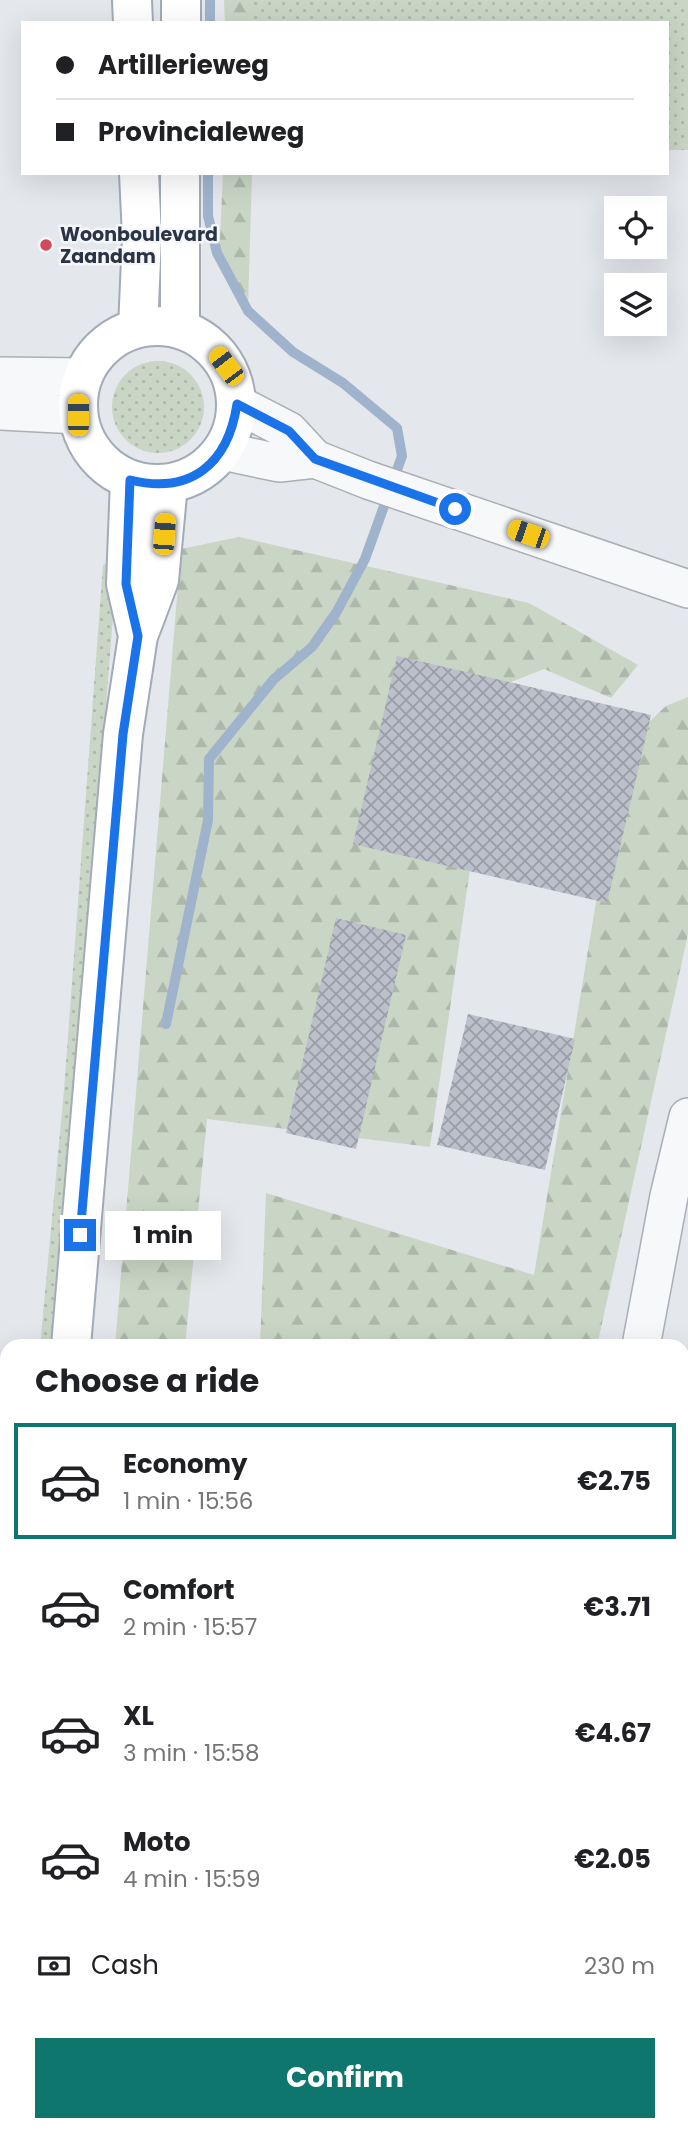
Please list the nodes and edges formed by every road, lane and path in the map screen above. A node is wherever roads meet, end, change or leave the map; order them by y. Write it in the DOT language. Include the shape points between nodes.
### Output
graph roads {
  1 [pos="132,0"];
  2 [pos="181,0"];
  3 [pos="133,21"];
  4 [pos="181,21"];
  5 [pos="139,175"];
  6 [pos="180,175"];
  7 [pos="138,328"];
  8 [pos="180,330"];
  9 [pos="0,376"];
  10 [pos="83,377"];
  11 [pos="237,404"];
  12 [pos="0,411"];
  13 [pos="78,415"];
  14 [pos="222,451"];
  15 [pos="315,459"];
  16 [pos="130,480"];
  17 [pos="168,484"];
  18 [pos="688,589"];
  19 [pos="138,636"];
  20 [pos="688,1117"];
  21 [pos="678,1198"];
  22 [pos="72,1339"];
  23 [pos="643,1339"];
  1 -- 3 [label="main road"];
  2 -- 4 [label="main road"];
  5 -- 7 [label="main road"];
  6 -- 8 [label="main road"];
  7 -- 8 [label="main road"];
  7 -- 10 [label="main road" via="104,345"];
  8 -- 11 [label="main road" via="214,350 230,375"];
  9 -- 10 [label="street"];
  10 -- 13 [label="main road"];
  11 -- 14 [label="main road" via="233,429"];
  11 -- 15 [label="street" via="289,431"];
  12 -- 13 [label="street"];
  13 -- 16 [label="main road" via="94,455"];
  14 -- 15 [label="street" via="279,463"];
  14 -- 17 [label="main road" via="208,467"];
  15 -- 18 [label="street"];
  16 -- 17 [label="main road"];
  16 -- 19 [label="main road" via="126,584"];
  17 -- 19 [label="main road" via="159,580"];
  19 -- 22 [label="main road" via="123,734"];
  20 -- 21 [label="street"];
  21 -- 23 [label="street"];
}
